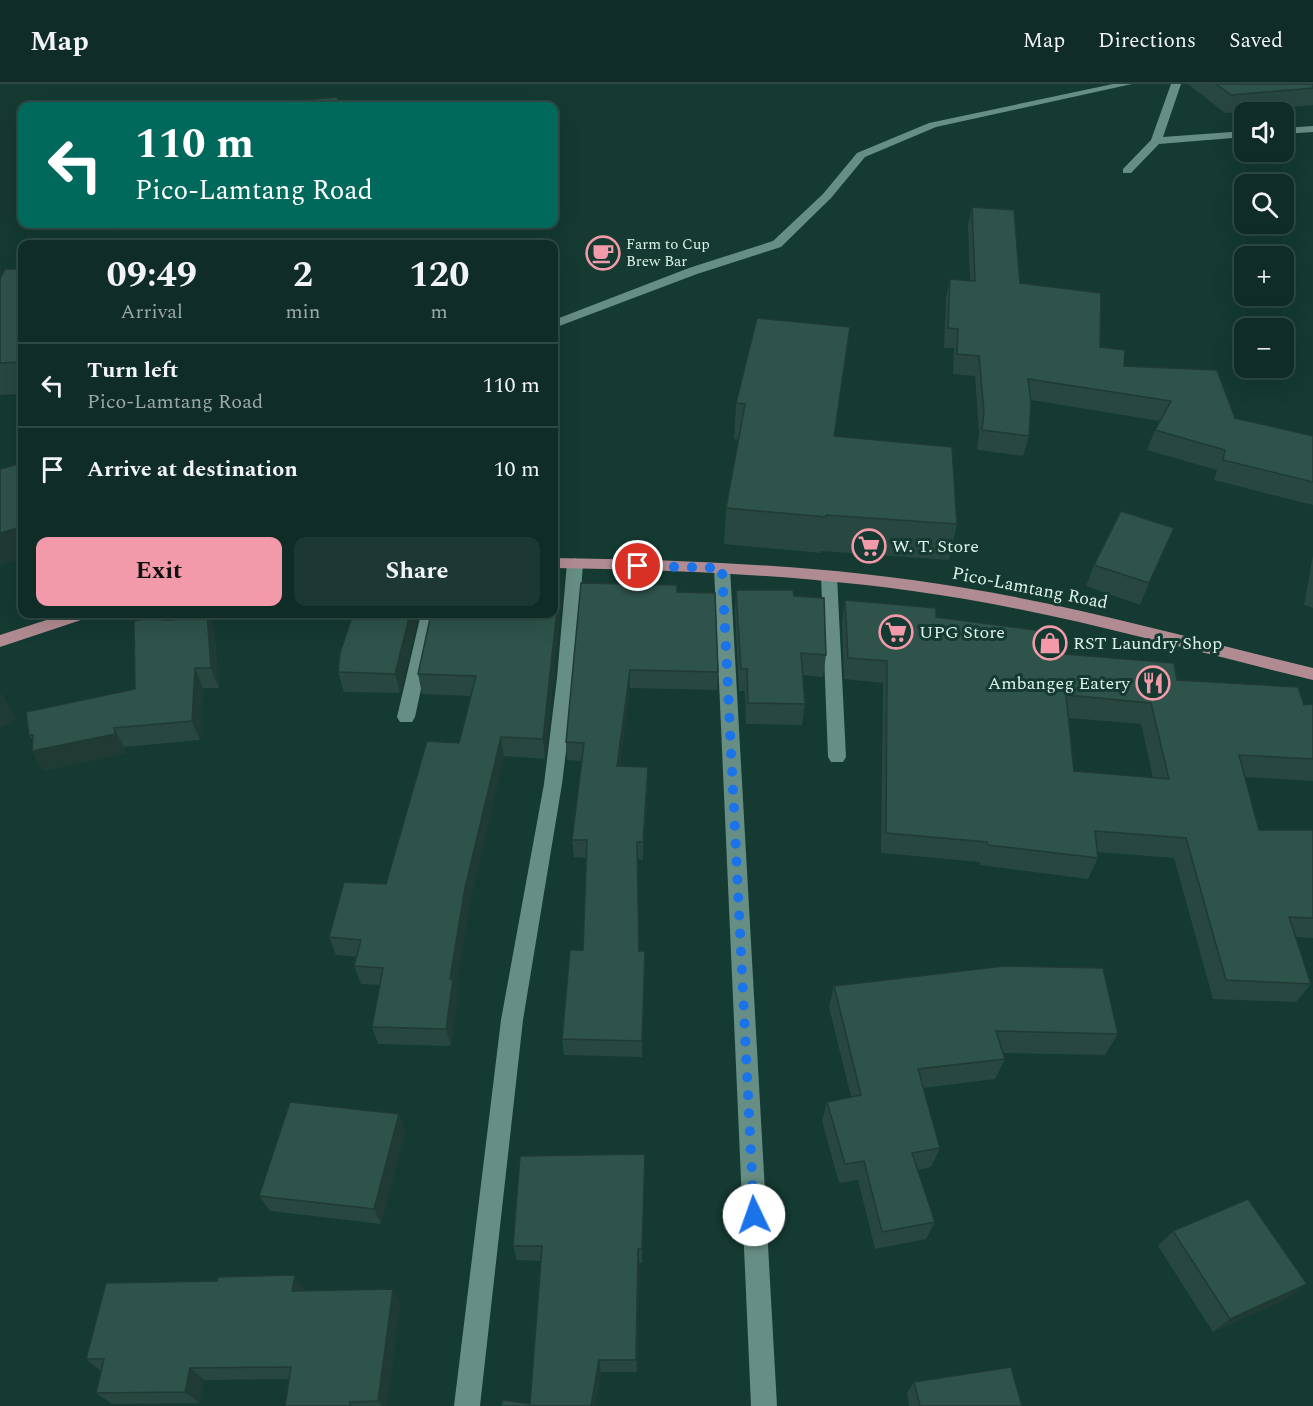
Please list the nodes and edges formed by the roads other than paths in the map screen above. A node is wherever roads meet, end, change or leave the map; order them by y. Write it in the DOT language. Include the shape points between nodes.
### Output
graph roads {
  1 [pos="1127,84"];
  2 [pos="1176,84"];
  3 [pos="1112,85"];
  4 [pos="1313,129"];
  5 [pos="1294,130"];
  6 [pos="1234,135"];
  7 [pos="1156,141"];
  8 [pos="1127,171"];
  9 [pos="558,322"];
  10 [pos="558,563"];
  11 [pos="575,563"];
  12 [pos="722,568"];
  13 [pos="830,576"];
  14 [pos="69,618"];
  15 [pos="173,618"];
  16 [pos="428,618"];
  17 [pos="176,633"];
  18 [pos="0,641"];
  19 [pos="1313,674"];
  20 [pos="406,717"];
  21 [pos="837,757"];
  22 [pos="467,1406"];
  23 [pos="764,1406"];
  1 -- 3 [label="street"];
  2 -- 7 [label="street"];
  3 -- 9 [label="street" via="933,125 861,155 827,196 777,244"];
  4 -- 5 [label="street"];
  6 -- 7 [label="street"];
  7 -- 8 [label="street"];
  10 -- 11 [label="main road, Pico-Lamtang Road"];
  11 -- 12 [label="main road, Pico-Lamtang Road"];
  11 -- 22 [label="street" via="553,784 512,1020"];
  12 -- 13 [label="main road, Pico-Lamtang Road"];
  12 -- 23 [label="street"];
  13 -- 19 [label="main road, Pico-Lamtang Road" via="966,594 1125,627"];
  13 -- 21 [label="street"];
  14 -- 18 [label="main road"];
  15 -- 17 [label="street"];
  16 -- 20 [label="street"];
}
